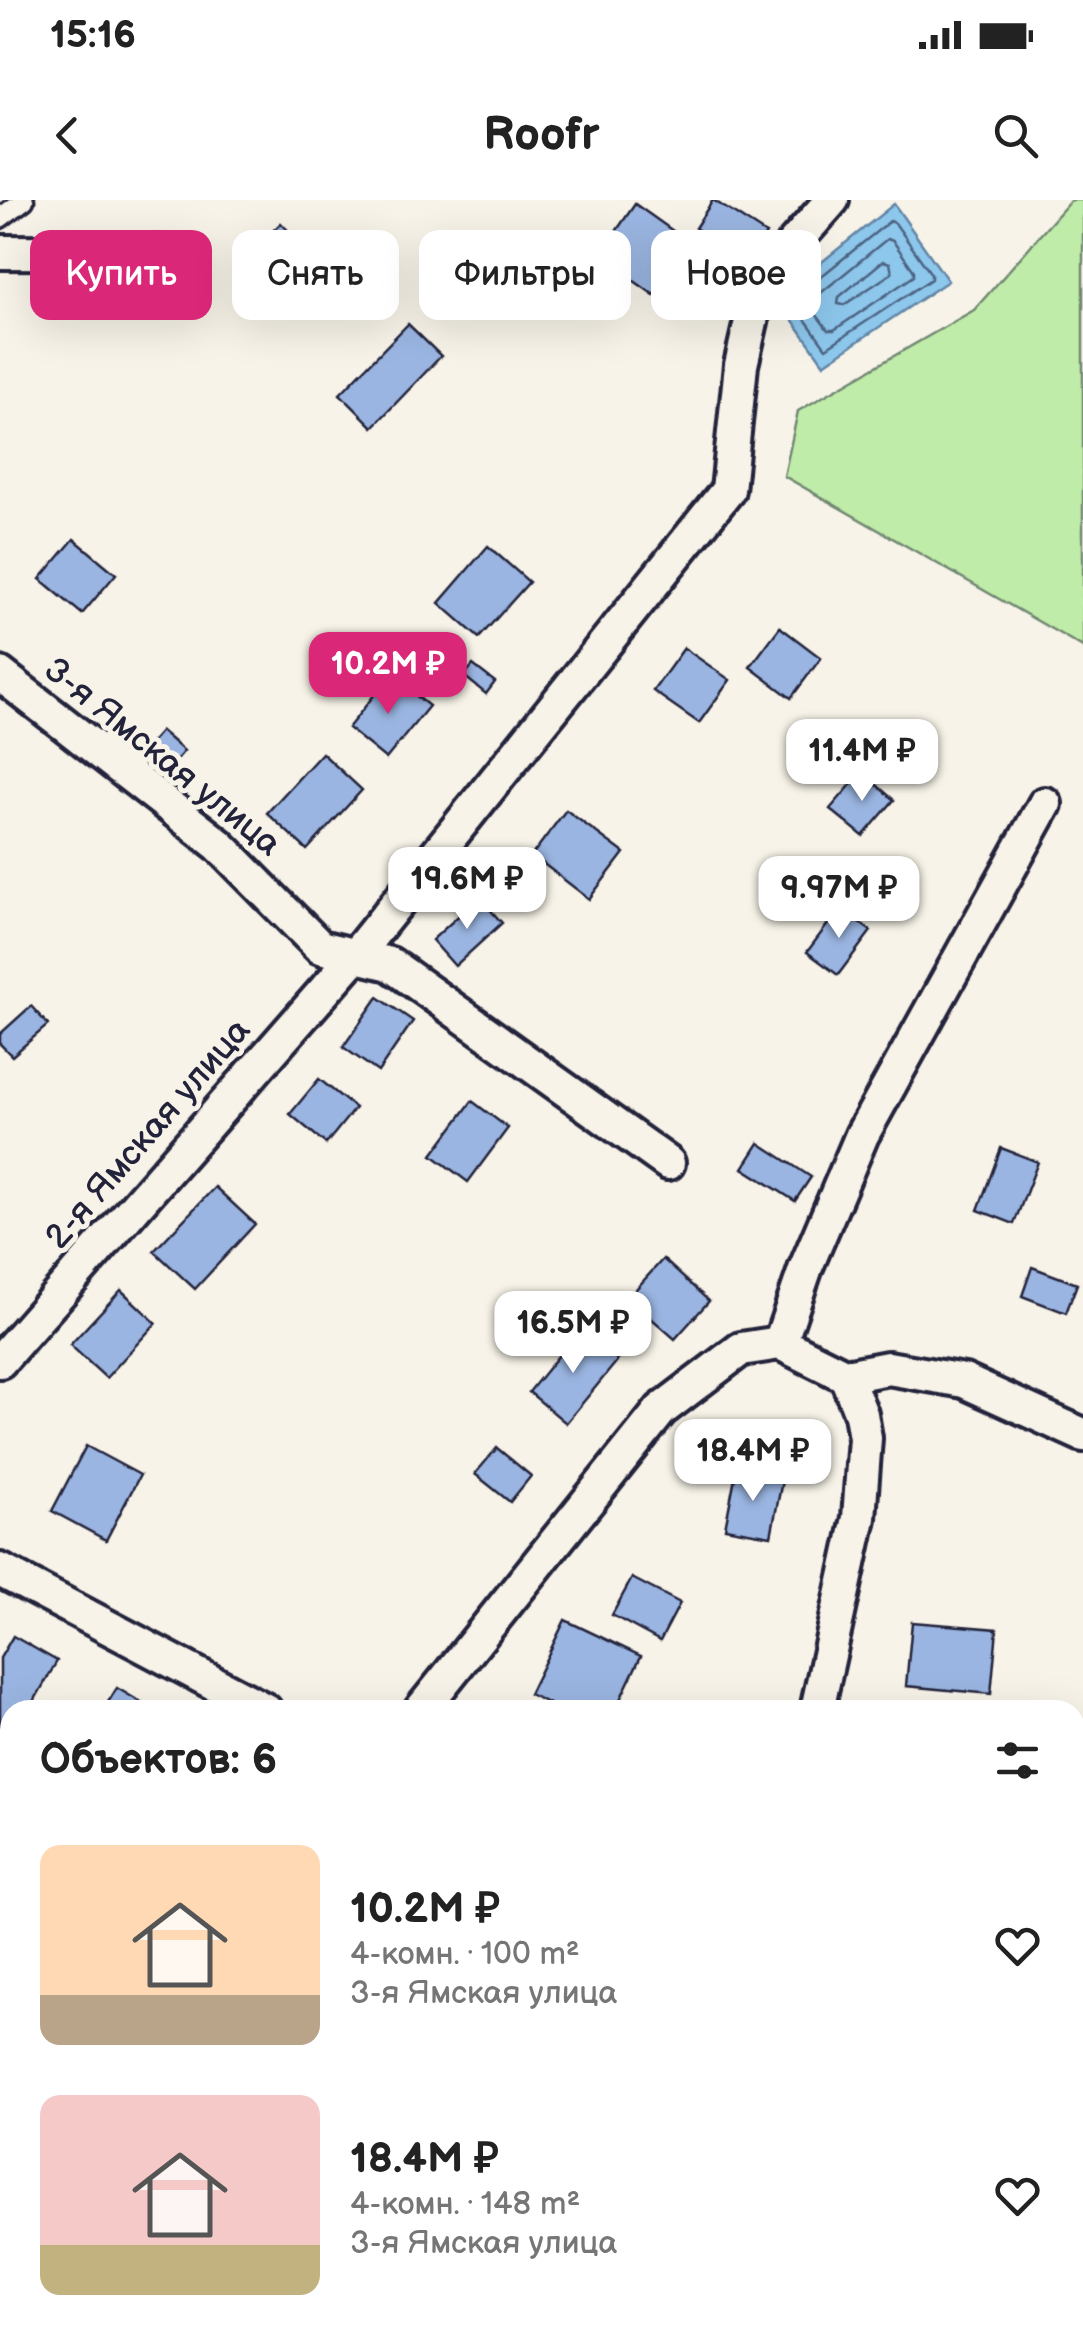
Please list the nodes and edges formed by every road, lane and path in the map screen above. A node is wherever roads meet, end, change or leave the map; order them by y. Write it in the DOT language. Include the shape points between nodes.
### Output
graph roads {
  1 [pos="24,200"];
  2 [pos="832,200"];
  3 [pos="0,218"];
  4 [pos="0,252"];
  5 [pos="30,252"];
  6 [pos="0,674"];
  7 [pos="1046,804"];
  8 [pos="354,957"];
  9 [pos="668,1163"];
  10 [pos="780,1342"];
  11 [pos="0,1362"];
  12 [pos="846,1376"];
  13 [pos="1083,1435"];
  14 [pos="0,1570"];
  15 [pos="245,1700"];
  16 [pos="429,1700"];
  17 [pos="819,1700"];
  1 -- 3 [label="lane"];
  2 -- 8 [label="street, 2-я Ямская улица" via="760,282 741,366 728,490"];
  4 -- 5 [label="street"];
  6 -- 8 [label="street, 3-я Ямская улица" via="220,844 320,947"];
  7 -- 10 [label="street" via="862,1135"];
  8 -- 9 [label="street, 3-я Ямская улица" via="390,964"];
  8 -- 11 [label="street, 2-я Ямская улица"];
  10 -- 12 [label="street"];
  10 -- 16 [label="street" via="741,1348 661,1410"];
  12 -- 13 [label="street" via="888,1368 964,1381"];
  12 -- 17 [label="street" via="866,1438 860,1502"];
  14 -- 15 [label="street"];
}
